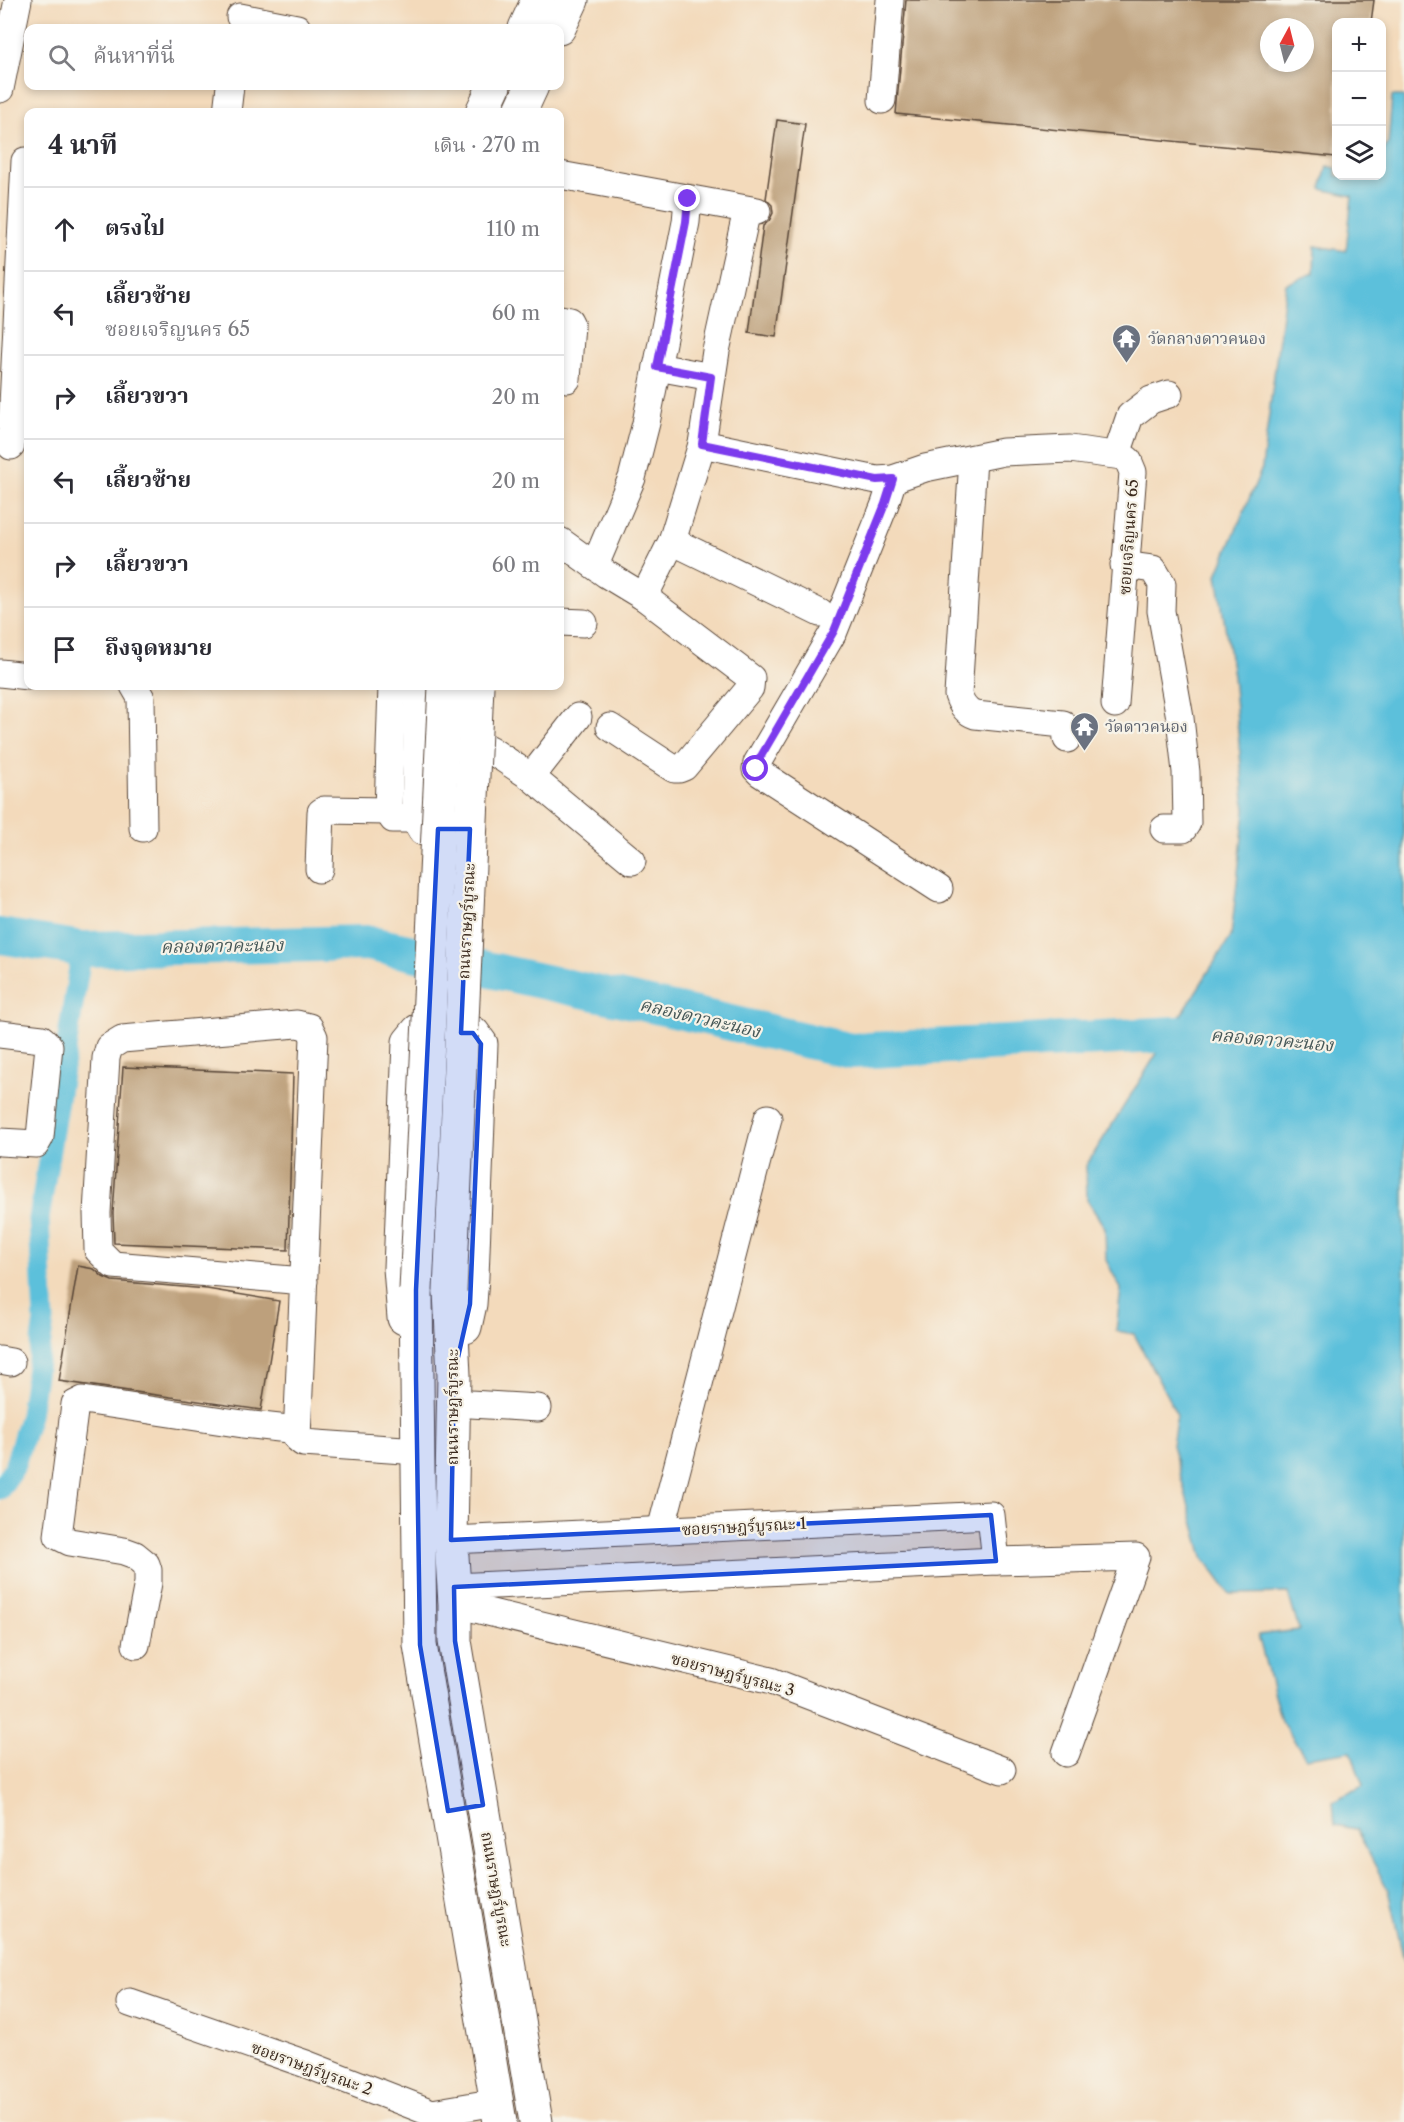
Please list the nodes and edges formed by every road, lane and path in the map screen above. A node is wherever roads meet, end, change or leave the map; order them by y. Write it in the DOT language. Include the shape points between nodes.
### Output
graph roads {
  1 [pos="18,0"];
  2 [pos="538,0"];
  3 [pos="572,0"];
  4 [pos="891,0"];
  5 [pos="241,15"];
  6 [pos="280,24"];
  7 [pos="527,24"];
  8 [pos="561,24"];
  9 [pos="0,89"];
  10 [pos="230,90"];
  11 [pos="492,90"];
  12 [pos="530,90"];
  13 [pos="882,100"];
  14 [pos="227,108"];
  15 [pos="484,108"];
  16 [pos="522,108"];
  17 [pos="564,177"];
  18 [pos="24,178"];
  19 [pos="688,199"];
  20 [pos="564,320"];
  21 [pos="657,367"];
  22 [pos="711,377"];
  23 [pos="567,379"];
  24 [pos="1169,394"];
  25 [pos="702,444"];
  26 [pos="8,447"];
  27 [pos="1117,454"];
  28 [pos="973,459"];
  29 [pos="893,479"];
  30 [pos="672,541"];
  31 [pos="564,544"];
  32 [pos="596,565"];
  33 [pos="1124,565"];
  34 [pos="644,597"];
  35 [pos="820,613"];
  36 [pos="0,673"];
  37 [pos="24,676"];
  38 [pos="136,690"];
  39 [pos="392,690"];
  40 [pos="420,690"];
  41 [pos="445,690"];
  42 [pos="477,690"];
  43 [pos="492,690"];
  44 [pos="1115,704"];
  45 [pos="578,717"];
  46 [pos="610,727"];
  47 [pos="1067,739"];
  48 [pos="489,749"];
  49 [pos="531,777"];
  50 [pos="403,815"];
  51 [pos="143,828"];
  52 [pos="1164,829"];
  53 [pos="632,861"];
  54 [pos="319,869"];
  55 [pos="939,889"];
  56 [pos="0,1034"];
  57 [pos="768,1118"];
  58 [pos="0,1142"];
  59 [pos="304,1281"];
  60 [pos="416,1378"];
  61 [pos="454,1389"];
  62 [pos="538,1408"];
  63 [pos="297,1430"];
  64 [pos="418,1451"];
  65 [pos="661,1530"];
  66 [pos="451,1540"];
  67 [pos="996,1561"];
  68 [pos="454,1596"];
  69 [pos="136,1645"];
  70 [pos="1066,1753"];
  71 [pos="1002,1770"];
  72 [pos="483,1805"];
  73 [pos="448,1811"];
  74 [pos="130,2003"];
  75 [pos="499,2112"];
  76 [pos="536,2122"];
  1 -- 9 [label="street"];
  2 -- 7 [label="main road"];
  3 -- 8 [label="main road"];
  4 -- 13 [label="street"];
  5 -- 6 [label="street"];
  10 -- 14 [label="street"];
  11 -- 15 [label="main road"];
  12 -- 16 [label="main road"];
  17 -- 19 [label="street"];
  18 -- 26 [label="street"];
  19 -- 21 [label="street"];
  19 -- 22 [label="street" via="752,210"];
  20 -- 23 [label="street" via="571,325"];
  21 -- 22 [label="street"];
  21 -- 32 [label="street" via="632,478"];
  22 -- 25 [label="street"];
  24 -- 27 [label="street" via="1151,400 1130,416"];
  25 -- 29 [label="street" via="877,480"];
  25 -- 30 [label="street"];
  27 -- 28 [label="street" via="1070,449 1003,452"];
  27 -- 33 [label="street, ซอยเจริญนคร 65" via="1128,460 1133,472"];
  28 -- 29 [label="street"];
  28 -- 47 [label="street" via="958,695 966,710 975,715 1063,724"];
  29 -- 55 [label="street" via="834,631 756,769"];
  30 -- 34 [label="street"];
  30 -- 35 [label="street"];
  31 -- 32 [label="street"];
  32 -- 34 [label="street"];
  33 -- 44 [label="street, ซอยเจริญนคร 65"];
  33 -- 52 [label="street" via="1153,569 1162,584 1161,611 1186,772 1187,823 1183,829"];
  34 -- 46 [label="street" via="738,666 751,678 750,688 679,769"];
  36 -- 37 [label="street"];
  38 -- 51 [label="street" via="141,698"];
  39 -- 50 [label="street"];
  40 -- 50 [label="main road"];
  41 -- 60 [label="main road, ถนนราษฎร์บูรณะ, bridge" via="416,1290"];
  42 -- 61 [label="main road, ถนนราษฎร์บูรณะ, bridge" via="450,1292"];
  43 -- 48 [label="main road"];
  45 -- 49 [label="street"];
  48 -- 49 [label="street"];
  48 -- 50 [label="main road" via="485,820 478,829 424,829"];
  49 -- 53 [label="street"];
  50 -- 54 [label="street" via="324,810"];
  56 -- 58 [label="street" via="42,1039 49,1046 40,1137 36,1144"];
  57 -- 65 [label="street"];
  59 -- 59 [label="street" via="113,1265 98,1250 97,1201 109,1047 122,1039 297,1024 309,1027 314,1037"];
  59 -- 63 [label="street"];
  60 -- 61 [label="main road" via="405,1332 400,1268 410,1042 418,1031 473,1033 481,1044 470,1304"];
  60 -- 64 [label="main road, ถนนราษฎร์บูรณะ"];
  61 -- 62 [label="street"];
  61 -- 66 [label="main road, ถนนราษฎร์บูรณะ"];
  63 -- 64 [label="street" via="297,1438 303,1443"];
  63 -- 69 [label="street" via="83,1401 75,1404 58,1536 70,1542 124,1551 146,1564 148,1582"];
  64 -- 73 [label="main road, ถนนราษฎร์บูรณะ" via="420,1645"];
  65 -- 66 [label="street, ซอยราษฎร์บูรณะ 1"];
  65 -- 67 [label="street, ซอยราษฎร์บูรณะ 1" via="991,1515"];
  66 -- 68 [label="main road, ถนนราษฎร์บูรณะ"];
  67 -- 68 [label="street"];
  67 -- 70 [label="street" via="1136,1557"];
  68 -- 71 [label="street, ซอยราษฎร์บูรณะ 3" via="771,1681"];
  68 -- 72 [label="main road, ถนนราษฎร์บูรณะ" via="455,1641"];
  72 -- 73 [label="main road"];
  72 -- 76 [label="main road, ถนนราษฎร์บูรณะ"];
  73 -- 75 [label="main road, ถนนราษฎร์บูรณะ"];
  74 -- 75 [label="street, ซอยราษฎร์บูรณะ 2" via="432,2113"];
}
